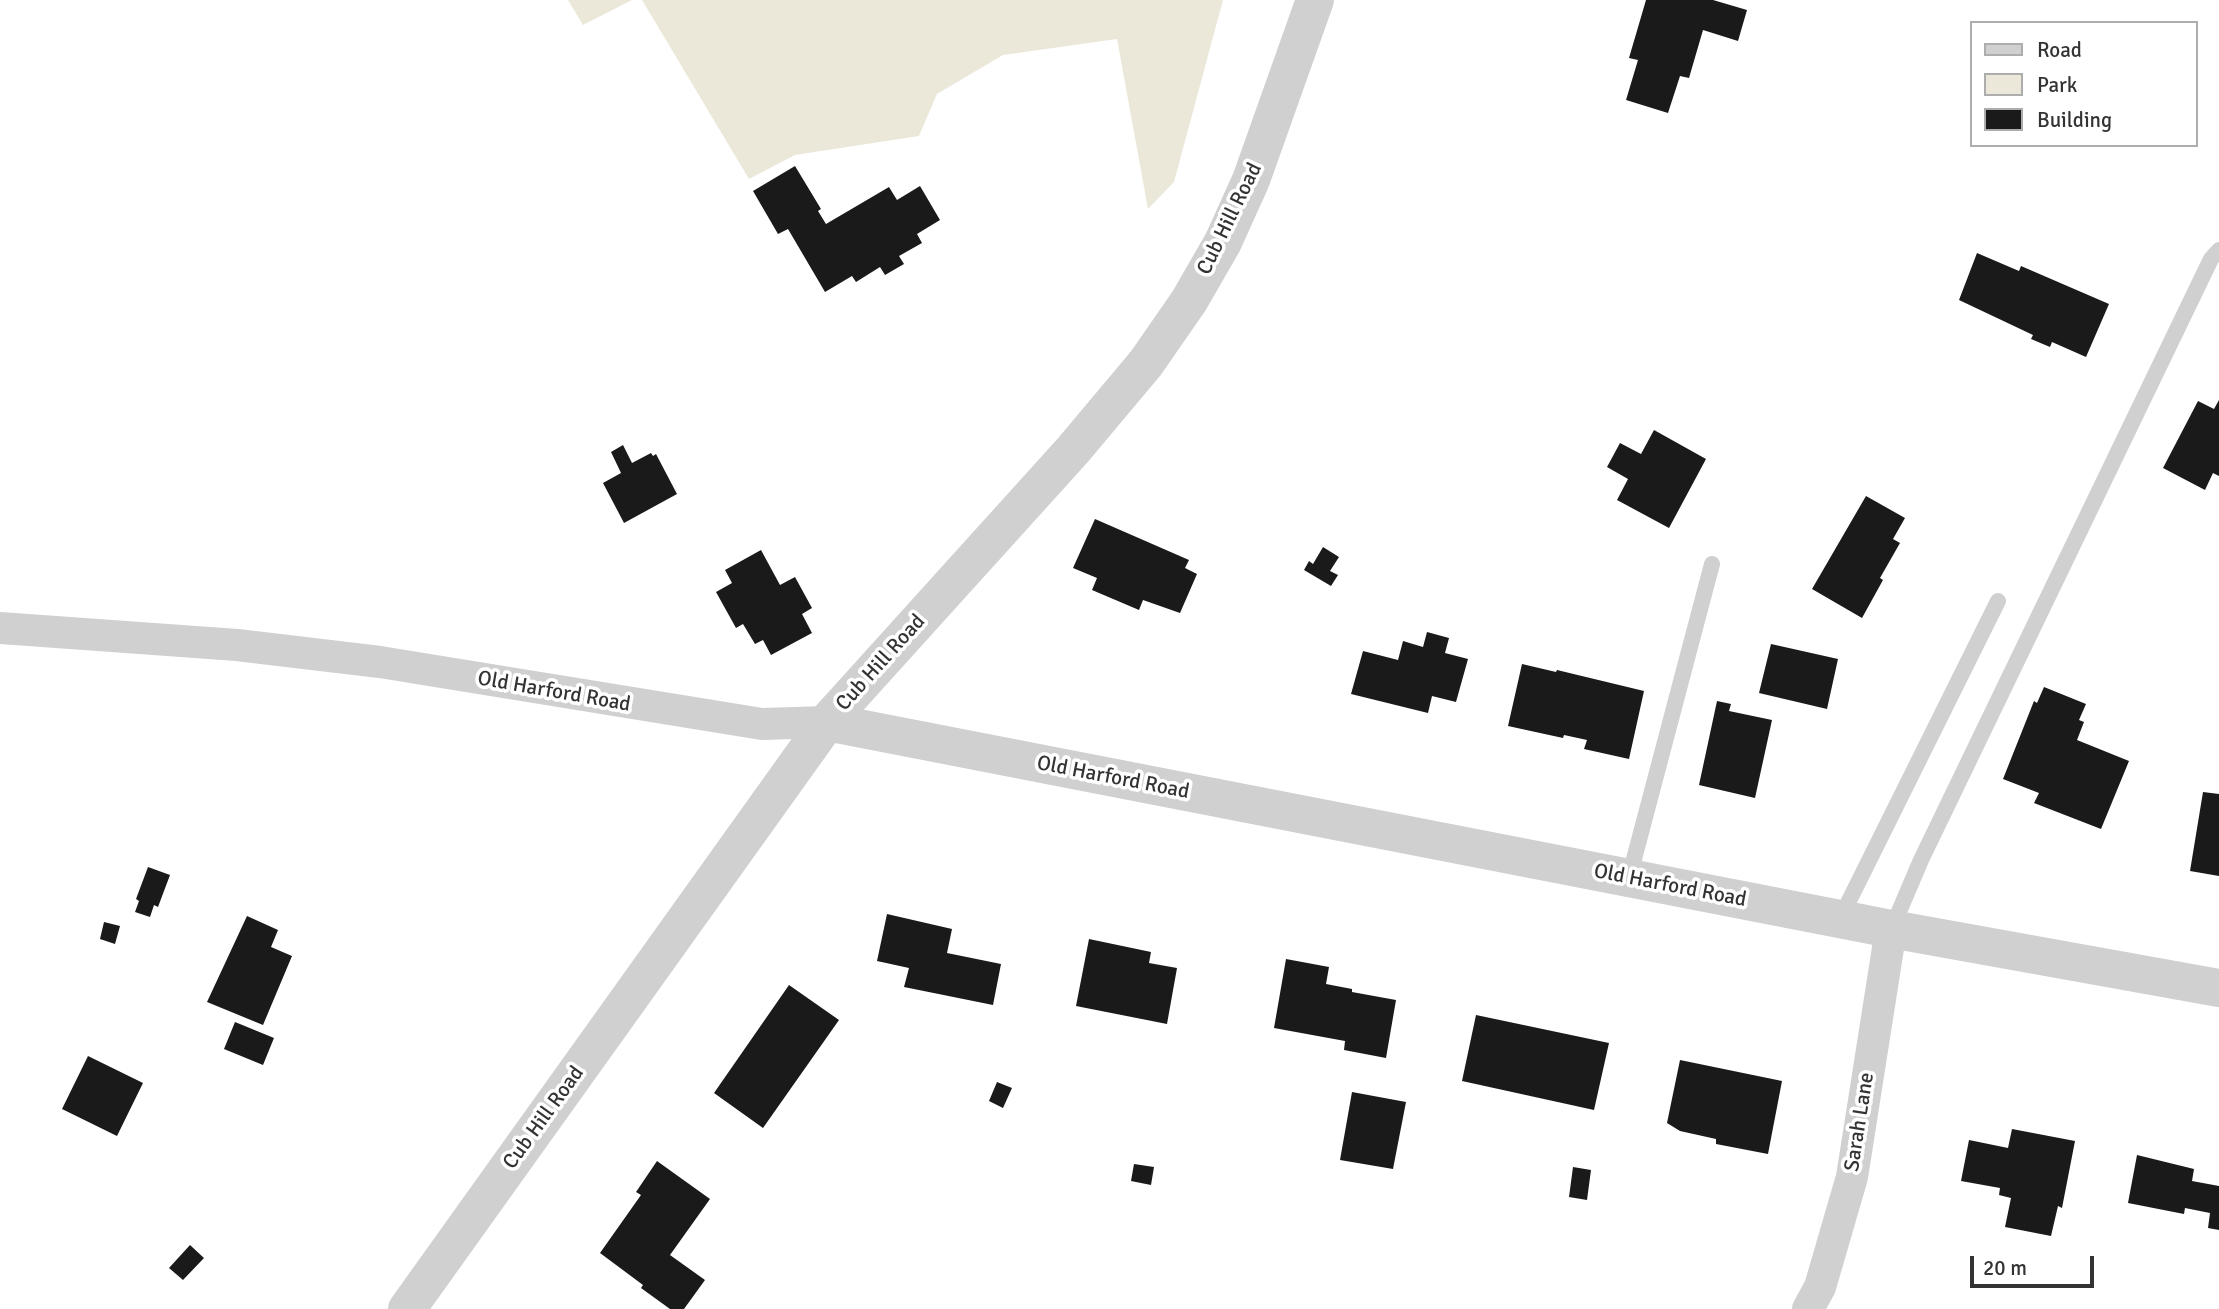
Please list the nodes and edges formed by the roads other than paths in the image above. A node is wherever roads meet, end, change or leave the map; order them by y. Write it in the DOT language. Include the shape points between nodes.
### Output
graph roads {
  1 [pos="1314,0"];
  2 [pos="2219,250"];
  3 [pos="1712,564"];
  4 [pos="1998,601"];
  5 [pos="0,628"];
  6 [pos="827,722"];
  7 [pos="1629,878"];
  8 [pos="1840,919"];
  9 [pos="1891,929"];
  10 [pos="2219,988"];
  11 [pos="407,1309"];
  12 [pos="1808,1309"];
  1 -- 6 [label="street, Cub Hill Road" via="1251,180 1189,301 1146,363 1073,450"];
  2 -- 9 [label="lane"];
  3 -- 7 [label="lane"];
  4 -- 8 [label="lane"];
  5 -- 6 [label="street, Old Harford Road" via="237,645 380,662 762,724"];
  6 -- 7 [label="street, Old Harford Road"];
  6 -- 11 [label="street, Cub Hill Road"];
  7 -- 8 [label="street, Old Harford Road"];
  8 -- 9 [label="street, Old Harford Road"];
  9 -- 10 [label="street, Old Harford Road"];
  9 -- 12 [label="street, Sarah Lane" via="1852,1177 1820,1287"];
}
